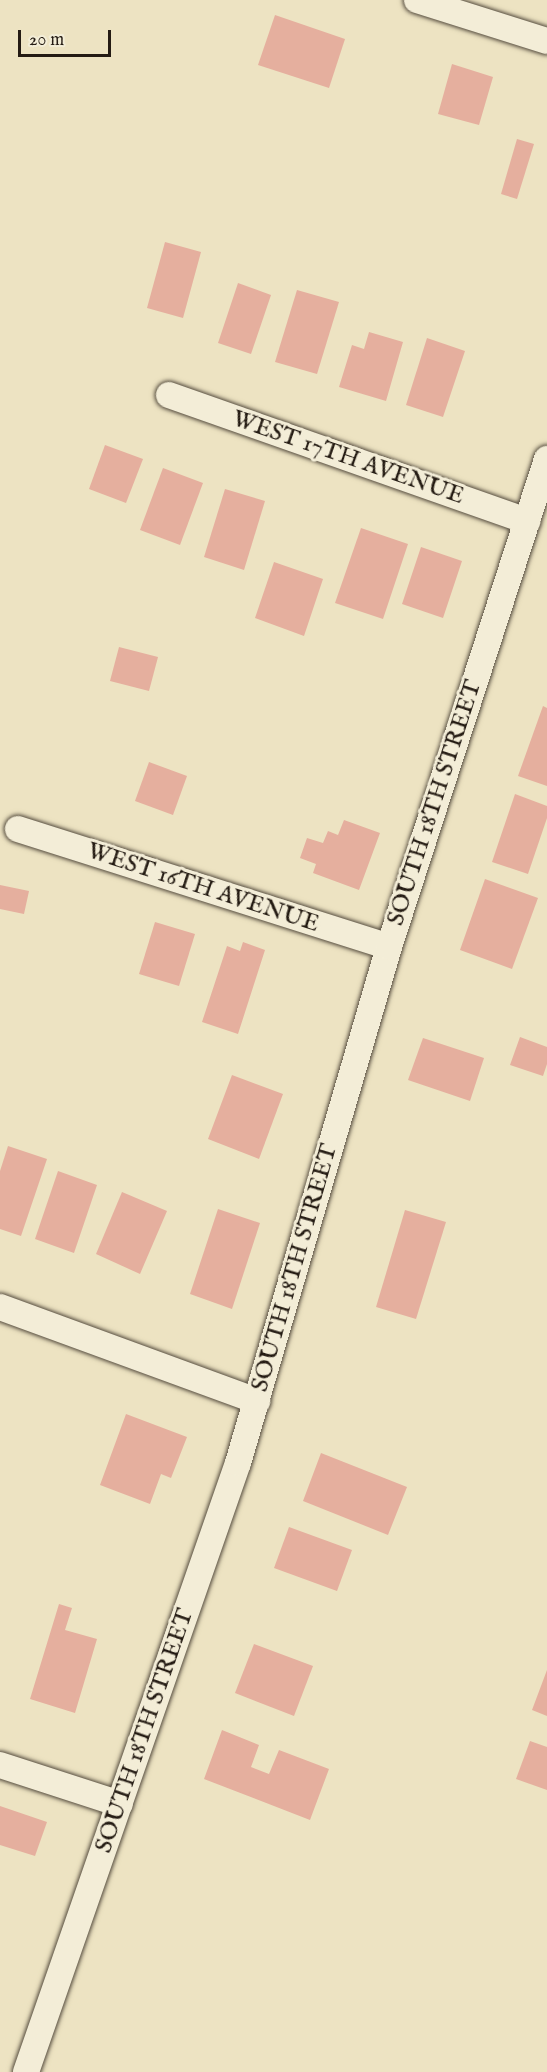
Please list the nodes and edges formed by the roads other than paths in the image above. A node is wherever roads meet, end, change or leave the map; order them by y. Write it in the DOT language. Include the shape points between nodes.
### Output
graph roads {
  1 [pos="417,0"];
  2 [pos="547,41"];
  3 [pos="169,395"];
  4 [pos="547,459"];
  5 [pos="527,521"];
  6 [pos="18,829"];
  7 [pos="389,947"];
  8 [pos="0,1307"];
  9 [pos="257,1401"];
  10 [pos="0,1766"];
  11 [pos="120,1804"];
  12 [pos="26,2072"];
  1 -- 2 [label="street"];
  3 -- 5 [label="street, WEST 17TH AVENUE"];
  4 -- 5 [label="street, SOUTH 18TH STREET"];
  5 -- 7 [label="street, SOUTH 18TH STREET"];
  6 -- 7 [label="street, WEST 16TH AVENUE"];
  7 -- 9 [label="street, SOUTH 18TH STREET"];
  8 -- 9 [label="street"];
  9 -- 11 [label="street, SOUTH 18TH STREET"];
  10 -- 11 [label="street"];
  11 -- 12 [label="street, SOUTH 18TH STREET"];
}
